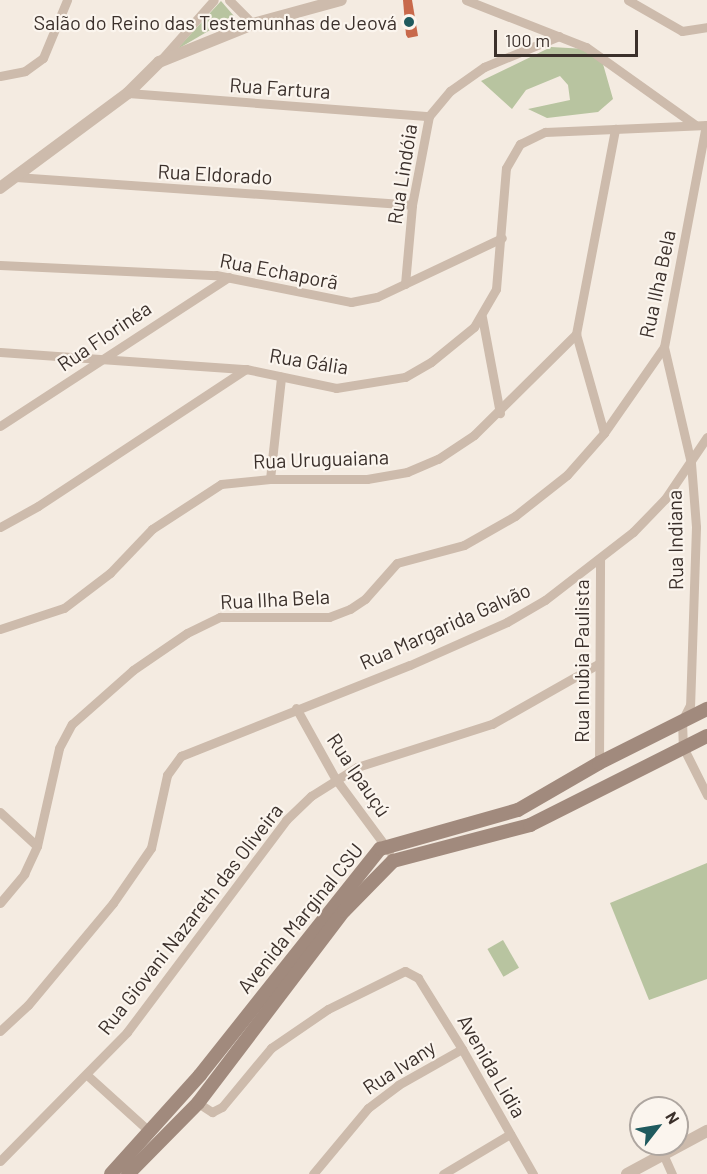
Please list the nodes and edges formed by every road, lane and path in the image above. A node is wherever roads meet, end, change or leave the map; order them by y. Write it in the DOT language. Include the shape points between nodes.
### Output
graph roads {
  1 [pos="67,0"];
  2 [pos="214,0"];
  3 [pos="229,0"];
  4 [pos="341,0"];
  5 [pos="466,0"];
  6 [pos="628,0"];
  7 [pos="253,24"];
  8 [pos="707,27"];
  9 [pos="559,36"];
  10 [pos="159,62"];
  11 [pos="0,76"];
  12 [pos="128,93"];
  13 [pos="429,116"];
  14 [pos="694,123"];
  15 [pos="707,125"];
  16 [pos="615,129"];
  17 [pos="16,177"];
  18 [pos="0,188"];
  19 [pos="412,205"];
  20 [pos="502,238"];
  21 [pos="0,265"];
  22 [pos="229,277"];
  23 [pos="405,284"];
  24 [pos="482,317"];
  25 [pos="576,334"];
  26 [pos="664,347"];
  27 [pos="0,352"];
  28 [pos="102,358"];
  29 [pos="246,369"];
  30 [pos="281,377"];
  31 [pos="500,413"];
  32 [pos="0,426"];
  33 [pos="604,433"];
  34 [pos="707,437"];
  35 [pos="691,463"];
  36 [pos="270,479"];
  37 [pos="0,527"];
  38 [pos="696,527"];
  39 [pos="707,527"];
  40 [pos="600,558"];
  41 [pos="0,629"];
  42 [pos="598,664"];
  43 [pos="296,708"];
  44 [pos="707,709"];
  45 [pos="682,734"];
  46 [pos="707,736"];
  47 [pos="599,763"];
  48 [pos="335,778"];
  49 [pos="707,795"];
  50 [pos="0,812"];
  51 [pos="37,846"];
  52 [pos="386,846"];
  53 [pos="393,861"];
  54 [pos="0,903"];
  55 [pos="0,1030"];
  56 [pos="462,1049"];
  57 [pos="87,1075"];
  58 [pos="198,1103"];
  59 [pos="707,1131"];
  60 [pos="150,1132"];
  61 [pos="510,1134"];
  62 [pos="689,1140"];
  63 [pos="659,1156"];
  64 [pos="664,1156"];
  65 [pos="0,1161"];
  66 [pos="111,1174"];
  67 [pos="128,1174"];
  68 [pos="313,1174"];
  69 [pos="443,1174"];
  70 [pos="533,1174"];
  71 [pos="627,1174"];
  72 [pos="672,1174"];
  1 -- 11 [label="street" via="43,58 25,71"];
  2 -- 10 [label="street"];
  3 -- 7 [label="street"];
  4 -- 7 [label="street"];
  5 -- 9 [label="street"];
  6 -- 8 [label="street" via="682,31"];
  7 -- 10 [label="street"];
  9 -- 13 [label="street, Rua Lindóia" via="484,67 450,92"];
  9 -- 14 [label="street" via="604,57"];
  10 -- 12 [label="street"];
  12 -- 13 [label="street, Rua Fartura"];
  12 -- 17 [label="street"];
  13 -- 19 [label="street, Rua Lindóia"];
  14 -- 15 [label="street, Rua Gália"];
  14 -- 16 [label="street, Rua Gália"];
  15 -- 26 [label="street, Rua Ilha Bela"];
  16 -- 20 [label="street, Rua Gália" via="545,132 520,144 507,168"];
  16 -- 25 [label="street"];
  17 -- 18 [label="street"];
  17 -- 19 [label="street, Rua Eldorado"];
  19 -- 23 [label="street, Rua Lindóia"];
  20 -- 23 [label="street, Rua Echaporã"];
  20 -- 24 [label="street, Rua Gália" via="496,289"];
  21 -- 22 [label="street, Rua Echaporã"];
  22 -- 23 [label="street, Rua Echaporã" via="351,302 371,299"];
  22 -- 28 [label="street, Rua Florinéa"];
  24 -- 30 [label="street, Rua Gália" via="431,362 387,382 336,388"];
  24 -- 31 [label="street"];
  25 -- 31 [label="street, Rua Uruguaiana"];
  25 -- 33 [label="street"];
  26 -- 33 [label="street, Rua Ilha Bela"];
  26 -- 35 [label="street, Rua Indiana"];
  27 -- 28 [label="street"];
  28 -- 29 [label="street"];
  28 -- 32 [label="street, Rua Florinéa"];
  29 -- 30 [label="street, Rua Gália"];
  29 -- 37 [label="street, Rua Gália"];
  30 -- 36 [label="street"];
  31 -- 36 [label="street, Rua Uruguaiana" via="438,459 407,472 367,479"];
  33 -- 51 [label="street, Rua Ilha Bela" via="558,483 515,516 464,545 397,563 365,599 350,609 328,617 220,617 187,633 133,670 90,704 58,748"];
  34 -- 35 [label="street, Rua Margarida Galvão"];
  35 -- 38 [label="street, Rua Indiana"];
  35 -- 40 [label="street, Rua Margarida Galvão" via="641,524"];
  36 -- 41 [label="street, Rua Uruguaiana" via="234,481 209,490 152,529 80,598 46,617"];
  38 -- 39 [label="street"];
  38 -- 45 [label="street, Rua Indiana" via="690,705"];
  40 -- 42 [label="street, Rua Inubia Paulista"];
  40 -- 43 [label="street, Rua Margarida Galvão" via="545,600 507,622 410,665"];
  42 -- 47 [label="street, Rua Inubia Paulista"];
  42 -- 48 [label="street, Rua Giovani Nazareth das Oliveira" via="469,734 388,756"];
  43 -- 48 [label="street, Rua Ipauçú"];
  43 -- 55 [label="street, Rua Margarida Galvão" via="192,750 173,764 151,848 106,911 28,1005"];
  44 -- 45 [label="main road, Avenida Marginal CSU"];
  45 -- 46 [label="main road, Avenida Marginal CSU"];
  45 -- 47 [label="main road, Avenida Marginal CSU"];
  45 -- 49 [label="street"];
  45 -- 53 [label="main road, Avenida Marginal CSU" via="530,825"];
  47 -- 52 [label="main road, Avenida Marginal CSU" via="518,810"];
  48 -- 52 [label="street, Rua Ipauçú"];
  48 -- 57 [label="street, Rua Giovani Nazareth das Oliveira" via="286,820 127,1032"];
  50 -- 51 [label="street"];
  51 -- 54 [label="street, Rua Ilha Bela" via="24,874"];
  52 -- 53 [label="street, Rua Ipauçú"];
  52 -- 60 [label="main road, Avenida Marginal CSU" via="366,864"];
  53 -- 58 [label="main road, Avenida Marginal CSU" via="344,911"];
  56 -- 58 [label="street, Avenida Lidia" via="418,978 398,972 328,1009 271,1047 222,1107 212,1112"];
  56 -- 61 [label="street, Avenida Lidia"];
  56 -- 68 [label="street, Rua Ivany" via="398,1085 368,1108"];
  57 -- 60 [label="street"];
  57 -- 65 [label="street, Rua Giovani Nazareth das Oliveira"];
  58 -- 67 [label="main road, Avenida Marginal CSU"];
  59 -- 62 [label="street"];
  60 -- 66 [label="main road, Avenida Marginal CSU"];
  61 -- 69 [label="street"];
  61 -- 70 [label="street, Avenida Lidia"];
  63 -- 71 [label="street"];
  64 -- 72 [label="street"];
}
